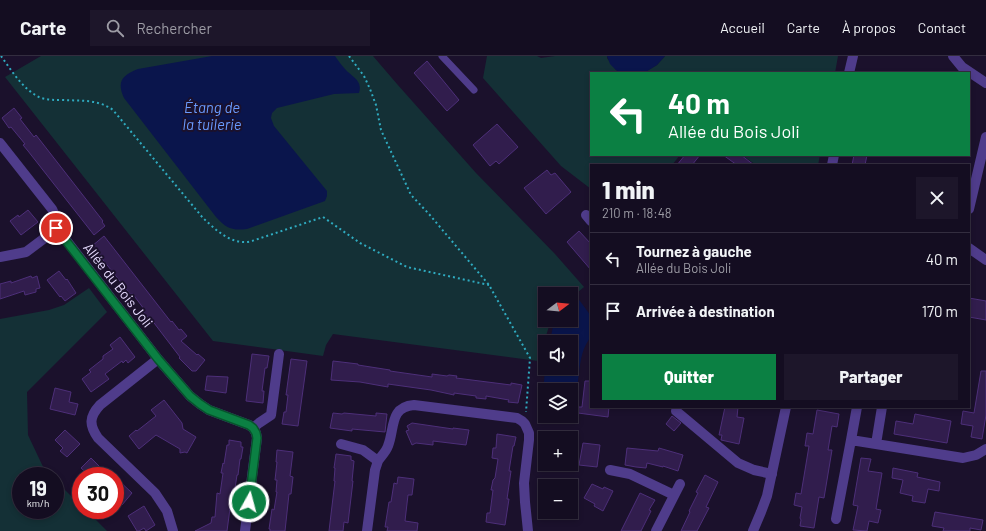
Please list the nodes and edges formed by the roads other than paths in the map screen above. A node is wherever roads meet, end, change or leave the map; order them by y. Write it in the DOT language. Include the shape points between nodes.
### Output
graph roads {
  1 [pos="442,56"];
  2 [pos="853,56"];
  3 [pos="954,56"];
  4 [pos="849,72"];
  5 [pos="986,82"];
  6 [pos="474,90"];
  7 [pos="986,136"];
  8 [pos="0,143"];
  9 [pos="970,205"];
  10 [pos="56,228"];
  11 [pos="970,249"];
  12 [pos="0,258"];
  13 [pos="986,260"];
  14 [pos="279,354"];
  15 [pos="158,359"];
  16 [pos="786,408"];
  17 [pos="857,408"];
  18 [pos="882,408"];
  19 [pos="676,411"];
  20 [pos="253,428"];
  21 [pos="851,440"];
  22 [pos="341,444"];
  23 [pos="876,444"];
  24 [pos="986,449"];
  25 [pos="378,460"];
  26 [pos="610,470"];
  27 [pos="772,474"];
  28 [pos="680,484"];
  29 [pos="674,494"];
  30 [pos="836,519"];
  31 [pos="173,531"];
  32 [pos="245,531"];
  33 [pos="367,531"];
  34 [pos="528,531"];
  35 [pos="656,531"];
  36 [pos="753,531"];
  1 -- 6 [label="lane"];
  2 -- 4 [label="street"];
  3 -- 5 [label="street" via="962,67"];
  7 -- 9 [label="street"];
  8 -- 10 [label="street" via="52,209"];
  10 -- 12 [label="street" via="26,252"];
  10 -- 15 [label="street, Allée du Bois Joli"];
  11 -- 13 [label="street"];
  14 -- 20 [label="street" via="271,415"];
  15 -- 20 [label="street, Allée du Bois Joli" via="200,404"];
  15 -- 31 [label="street" via="100,405 94,411 91,422 98,438 155,493 167,511"];
  16 -- 27 [label="street"];
  17 -- 21 [label="street"];
  18 -- 23 [label="street"];
  19 -- 27 [label="street" via="738,463"];
  20 -- 32 [label="street" via="257,438"];
  21 -- 23 [label="street"];
  21 -- 30 [label="street"];
  22 -- 25 [label="street" via="363,450"];
  23 -- 24 [label="street" via="963,458"];
  25 -- 33 [label="street"];
  25 -- 34 [label="street" via="389,445 395,417 401,410 410,406 519,419 525,424 530,437 524,483"];
  26 -- 29 [label="street" via="630,474"];
  27 -- 36 [label="street" via="765,504"];
  28 -- 29 [label="street"];
  29 -- 35 [label="street"];
}
